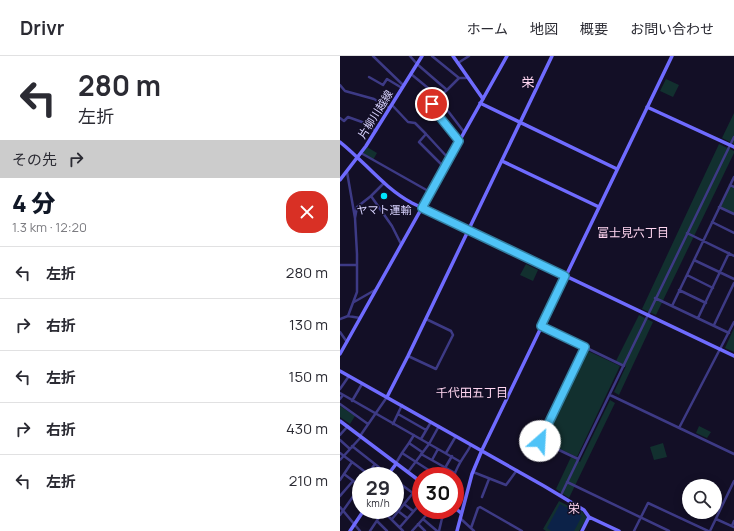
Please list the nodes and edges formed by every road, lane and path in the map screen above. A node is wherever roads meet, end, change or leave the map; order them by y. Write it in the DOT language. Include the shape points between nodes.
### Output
graph roads {
  1 [pos="373,56"];
  2 [pos="410,56"];
  3 [pos="422,56"];
  4 [pos="432,56"];
  5 [pos="453,56"];
  6 [pos="469,56"];
  7 [pos="507,56"];
  8 [pos="552,56"];
  9 [pos="672,56"];
  10 [pos="417,64"];
  11 [pos="458,64"];
  12 [pos="411,74"];
  13 [pos="369,77"];
  14 [pos="459,78"];
  15 [pos="466,78"];
  16 [pos="340,85"];
  17 [pos="403,87"];
  18 [pos="447,90"];
  19 [pos="438,99"];
  20 [pos="483,99"];
  21 [pos="480,103"];
  22 [pos="391,106"];
  23 [pos="647,107"];
  24 [pos="340,118"];
  25 [pos="520,123"];
  26 [pos="376,131"];
  27 [pos="464,132"];
  28 [pos="426,134"];
  29 [pos="734,137"];
  30 [pos="459,141"];
  31 [pos="340,142"];
  32 [pos="732,146"];
  33 [pos="360,155"];
  34 [pos="449,159"];
  35 [pos="502,161"];
  36 [pos="444,167"];
  37 [pos="617,170"];
  38 [pos="346,172"];
  39 [pos="734,177"];
  40 [pos="340,179"];
  41 [pos="384,183"];
  42 [pos="730,185"];
  43 [pos="734,187"];
  44 [pos="430,192"];
  45 [pos="371,196"];
  46 [pos="599,207"];
  47 [pos="719,207"];
  48 [pos="422,208"];
  49 [pos="734,214"];
  50 [pos="355,218"];
  51 [pos="712,222"];
  52 [pos="468,230"];
  53 [pos="687,233"];
  54 [pos="734,233"];
  55 [pos="703,241"];
  56 [pos="401,244"];
  57 [pos="729,253"];
  58 [pos="734,256"];
  59 [pos="694,260"];
  60 [pos="340,265"];
  61 [pos="357,265"];
  62 [pos="720,273"];
  63 [pos="687,275"];
  64 [pos="565,276"];
  65 [pos="734,279"];
  66 [pos="734,283"];
  67 [pos="713,288"];
  68 [pos="376,289"];
  69 [pos="679,290"];
  70 [pos="656,298"];
  71 [pos="354,302"];
  72 [pos="706,303"];
  73 [pos="672,306"];
  74 [pos="647,315"];
  75 [pos="348,316"];
  76 [pos="360,318"];
  77 [pos="698,318"];
  78 [pos="340,319"];
  79 [pos="426,319"];
  80 [pos="734,322"];
  81 [pos="541,326"];
  82 [pos="714,326"];
  83 [pos="340,332"];
  84 [pos="729,333"];
  85 [pos="347,342"];
  86 [pos="585,347"];
  87 [pos="721,350"];
  88 [pos="340,354"];
  89 [pos="408,356"];
  90 [pos="734,356"];
  91 [pos="624,366"];
  92 [pos="340,371"];
  93 [pos="349,376"];
  94 [pos="363,384"];
  95 [pos="340,389"];
  96 [pos="341,394"];
  97 [pos="610,395"];
  98 [pos="387,397"];
  99 [pos="340,399"];
  100 [pos="352,400"];
  101 [pos="340,404"];
  102 [pos="402,406"];
  103 [pos="376,414"];
  104 [pos="398,414"];
  105 [pos="340,421"];
  106 [pos="431,422"];
  107 [pos="368,424"];
  108 [pos="393,424"];
  109 [pos="348,426"];
  110 [pos="438,426"];
  111 [pos="680,428"];
  112 [pos="426,430"];
  113 [pos="340,435"];
  114 [pos="414,435"];
  115 [pos="361,436"];
  116 [pos="456,436"];
  117 [pos="421,439"];
  118 [pos="340,440"];
  119 [pos="409,443"];
  120 [pos="429,444"];
  121 [pos="471,445"];
  122 [pos="352,446"];
  123 [pos="350,449"];
  124 [pos="438,449"];
  125 [pos="482,450"];
  126 [pos="340,453"];
  127 [pos="402,453"];
  128 [pos="422,453"];
  129 [pos="446,453"];
  130 [pos="734,454"];
  131 [pos="344,456"];
  132 [pos="452,456"];
  133 [pos="578,459"];
  134 [pos="340,460"];
  135 [pos="432,460"];
  136 [pos="459,460"];
  137 [pos="415,461"];
  138 [pos="352,462"];
  139 [pos="375,464"];
  140 [pos="396,464"];
  141 [pos="358,467"];
  142 [pos="373,467"];
  143 [pos="378,467"];
  144 [pos="394,467"];
  145 [pos="424,467"];
  146 [pos="443,467"];
  147 [pos="446,467"];
  148 [pos="457,467"];
  149 [pos="517,470"];
  150 [pos="472,472"];
  151 [pos="408,473"];
  152 [pos="344,474"];
  153 [pos="341,476"];
  154 [pos="412,476"];
  155 [pos="489,478"];
  156 [pos="352,479"];
  157 [pos="340,480"];
  158 [pos="352,481"];
  159 [pos="734,481"];
  160 [pos="567,482"];
  161 [pos="412,494"];
  162 [pos="340,496"];
  163 [pos="561,496"];
  164 [pos="482,497"];
  165 [pos="352,498"];
  166 [pos="464,502"];
  167 [pos="404,504"];
  168 [pos="722,506"];
  169 [pos="340,507"];
  170 [pos="343,511"];
  171 [pos="412,511"];
  172 [pos="412,513"];
  173 [pos="340,515"];
  174 [pos="404,516"];
  175 [pos="590,517"];
  176 [pos="640,517"];
  177 [pos="407,518"];
  178 [pos="358,519"];
  179 [pos="392,519"];
  180 [pos="422,519"];
  181 [pos="424,519"];
  182 [pos="442,519"];
  183 [pos="460,519"];
  184 [pos="461,519"];
  185 [pos="716,519"];
  186 [pos="377,520"];
  187 [pos="734,521"];
  188 [pos="418,524"];
  189 [pos="354,526"];
  190 [pos="400,527"];
  191 [pos="733,527"];
  192 [pos="471,528"];
  193 [pos="350,531"];
  194 [pos="360,531"];
  195 [pos="370,531"];
  196 [pos="387,531"];
  197 [pos="403,531"];
  198 [pos="412,531"];
  199 [pos="425,531"];
  200 [pos="438,531"];
  201 [pos="457,531"];
  202 [pos="474,531"];
  203 [pos="522,531"];
  204 [pos="582,531"];
  205 [pos="619,531"];
  206 [pos="634,531"];
  207 [pos="669,531"];
  208 [pos="709,531"];
  1 -- 17 [label="street"];
  2 -- 10 [label="street"];
  3 -- 10 [label="street, 片柳川越線"];
  4 -- 14 [label="street"];
  5 -- 11 [label="street"];
  6 -- 11 [label="street"];
  7 -- 20 [label="street"];
  8 -- 25 [label="street"];
  9 -- 23 [label="street"];
  10 -- 12 [label="street, 片柳川越線"];
  10 -- 18 [label="street"];
  11 -- 15 [label="street"];
  12 -- 17 [label="street, 片柳川越線"];
  12 -- 19 [label="street"];
  13 -- 17 [label="street" via="383,85 387,79"];
  14 -- 15 [label="street"];
  14 -- 18 [label="street"];
  15 -- 20 [label="street"];
  16 -- 22 [label="street" via="345,91"];
  17 -- 22 [label="street, 片柳川越線"];
  18 -- 19 [label="street"];
  19 -- 27 [label="street"];
  19 -- 30 [label="street" via="431,106"];
  20 -- 21 [label="street"];
  21 -- 25 [label="street"];
  21 -- 27 [label="street"];
  22 -- 26 [label="street, 片柳川越線"];
  22 -- 28 [label="street"];
  23 -- 32 [label="street"];
  23 -- 37 [label="street"];
  24 -- 26 [label="street" via="344,121 348,118 354,119"];
  25 -- 35 [label="street"];
  25 -- 37 [label="street"];
  26 -- 33 [label="street, 片柳川越線"];
  27 -- 30 [label="street"];
  28 -- 34 [label="street"];
  28 -- 36 [label="street" via="419,142"];
  29 -- 32 [label="street"];
  30 -- 34 [label="street"];
  31 -- 33 [label="street"];
  32 -- 53 [label="street"];
  33 -- 38 [label="street, 片柳川越線"];
  33 -- 41 [label="street"];
  33 -- 44 [label="street"];
  34 -- 36 [label="street"];
  35 -- 46 [label="street"];
  35 -- 52 [label="street"];
  36 -- 44 [label="street"];
  37 -- 46 [label="street"];
  38 -- 40 [label="street, 片柳川越線"];
  38 -- 50 [label="street"];
  39 -- 42 [label="street"];
  41 -- 45 [label="street"];
  41 -- 48 [label="street"];
  42 -- 43 [label="street"];
  42 -- 47 [label="street"];
  44 -- 48 [label="street"];
  45 -- 50 [label="street" via="357,207"];
  45 -- 56 [label="street"];
  46 -- 64 [label="street"];
  47 -- 49 [label="street"];
  47 -- 51 [label="street"];
  48 -- 52 [label="street"];
  48 -- 56 [label="street"];
  50 -- 61 [label="street"];
  51 -- 54 [label="street"];
  51 -- 55 [label="street"];
  52 -- 64 [label="street"];
  52 -- 79 [label="street"];
  53 -- 55 [label="street"];
  53 -- 70 [label="street"];
  55 -- 57 [label="street"];
  55 -- 59 [label="street"];
  56 -- 68 [label="street"];
  57 -- 58 [label="street"];
  57 -- 62 [label="street"];
  59 -- 62 [label="street"];
  59 -- 63 [label="street"];
  60 -- 61 [label="street"];
  61 -- 71 [label="street" via="357,292"];
  62 -- 65 [label="street"];
  62 -- 67 [label="street"];
  63 -- 67 [label="street"];
  63 -- 69 [label="street"];
  64 -- 74 [label="street"];
  64 -- 81 [label="street"];
  66 -- 82 [label="street"];
  67 -- 72 [label="street"];
  68 -- 71 [label="street"];
  68 -- 76 [label="street"];
  69 -- 72 [label="street"];
  69 -- 73 [label="street"];
  70 -- 73 [label="street"];
  70 -- 74 [label="street"];
  71 -- 75 [label="street"];
  72 -- 77 [label="street"];
  73 -- 77 [label="street"];
  74 -- 87 [label="street"];
  74 -- 91 [label="street"];
  75 -- 76 [label="street"];
  75 -- 78 [label="street"];
  76 -- 85 [label="street"];
  77 -- 82 [label="street"];
  79 -- 89 [label="street"];
  79 -- 89 [label="street" via="452,332 436,369"];
  80 -- 84 [label="street"];
  81 -- 86 [label="street"];
  81 -- 125 [label="street"];
  82 -- 84 [label="street"];
  83 -- 85 [label="street"];
  84 -- 87 [label="street"];
  85 -- 88 [label="street"];
  86 -- 91 [label="street"];
  86 -- 133 [label="street" via="540,441"];
  87 -- 90 [label="street"];
  87 -- 111 [label="street"];
  89 -- 98 [label="street"];
  91 -- 97 [label="street"];
  92 -- 93 [label="street"];
  93 -- 94 [label="street"];
  93 -- 95 [label="street"];
  94 -- 98 [label="street"];
  94 -- 100 [label="street"];
  96 -- 99 [label="street"];
  96 -- 100 [label="street"];
  97 -- 111 [label="street"];
  97 -- 133 [label="street"];
  98 -- 102 [label="street"];
  98 -- 103 [label="street"];
  100 -- 103 [label="street"];
  101 -- 107 [label="street"];
  102 -- 104 [label="street"];
  102 -- 106 [label="street"];
  103 -- 107 [label="street"];
  103 -- 108 [label="street"];
  104 -- 108 [label="street"];
  104 -- 112 [label="street"];
  105 -- 109 [label="street"];
  106 -- 110 [label="street"];
  106 -- 112 [label="street"];
  107 -- 115 [label="street"];
  108 -- 114 [label="street"];
  109 -- 113 [label="street"];
  109 -- 115 [label="street"];
  110 -- 116 [label="street"];
  110 -- 120 [label="street"];
  111 -- 130 [label="street"];
  112 -- 117 [label="street"];
  114 -- 117 [label="street"];
  114 -- 119 [label="street"];
  115 -- 122 [label="street"];
  115 -- 140 [label="street"];
  116 -- 121 [label="street"];
  116 -- 129 [label="street"];
  117 -- 120 [label="street"];
  118 -- 123 [label="street"];
  119 -- 127 [label="street"];
  119 -- 128 [label="street"];
  120 -- 124 [label="street"];
  120 -- 128 [label="street"];
  121 -- 125 [label="street"];
  121 -- 136 [label="street" via="465,456"];
  122 -- 123 [label="street"];
  122 -- 139 [label="street"];
  123 -- 131 [label="street"];
  124 -- 129 [label="street"];
  124 -- 135 [label="street"];
  125 -- 149 [label="street"];
  125 -- 150 [label="street"];
  126 -- 131 [label="street"];
  127 -- 137 [label="street"];
  127 -- 140 [label="street"];
  128 -- 135 [label="street"];
  128 -- 137 [label="street"];
  129 -- 132 [label="street"];
  131 -- 134 [label="street"];
  131 -- 138 [label="street"];
  132 -- 136 [label="street"];
  132 -- 147 [label="street"];
  133 -- 160 [label="street"];
  135 -- 146 [label="street"];
  136 -- 148 [label="street"];
  137 -- 145 [label="street"];
  137 -- 151 [label="street"];
  138 -- 141 [label="street"];
  138 -- 152 [label="street"];
  139 -- 142 [label="street"];
  139 -- 143 [label="street"];
  140 -- 144 [label="street"];
  140 -- 151 [label="street"];
  149 -- 155 [label="street" via="506,485"];
  149 -- 163 [label="street"];
  150 -- 155 [label="street"];
  150 -- 166 [label="street"];
  151 -- 154 [label="street"];
  152 -- 153 [label="street"];
  152 -- 156 [label="street"];
  153 -- 157 [label="street"];
  155 -- 164 [label="street"];
  158 -- 162 [label="street"];
  159 -- 168 [label="street"];
  160 -- 163 [label="street"];
  160 -- 176 [label="street"];
  161 -- 167 [label="street"];
  163 -- 175 [label="street" via="584,510"];
  165 -- 170 [label="street"];
  167 -- 171 [label="street"];
  169 -- 170 [label="street"];
  170 -- 173 [label="street"];
  170 -- 189 [label="street"];
  172 -- 177 [label="street"];
  174 -- 177 [label="street"];
  175 -- 204 [label="street"];
  175 -- 205 [label="street"];
  176 -- 206 [label="street"];
  176 -- 207 [label="street"];
  176 -- 208 [label="street" via="648,502"];
  177 -- 190 [label="street"];
  178 -- 189 [label="street"];
  179 -- 190 [label="street"];
  180 -- 188 [label="street"];
  181 -- 200 [label="street"];
  182 -- 200 [label="street"];
  183 -- 201 [label="street"];
  184 -- 192 [label="street"];
  185 -- 191 [label="street"];
  185 -- 208 [label="street"];
  186 -- 195 [label="street"];
  186 -- 196 [label="street"];
  187 -- 191 [label="street"];
  188 -- 198 [label="street"];
  188 -- 199 [label="street"];
  189 -- 193 [label="street"];
  189 -- 194 [label="street"];
  190 -- 197 [label="street"];
  192 -- 202 [label="street"];
  192 -- 203 [label="street" via="480,507"];
}
